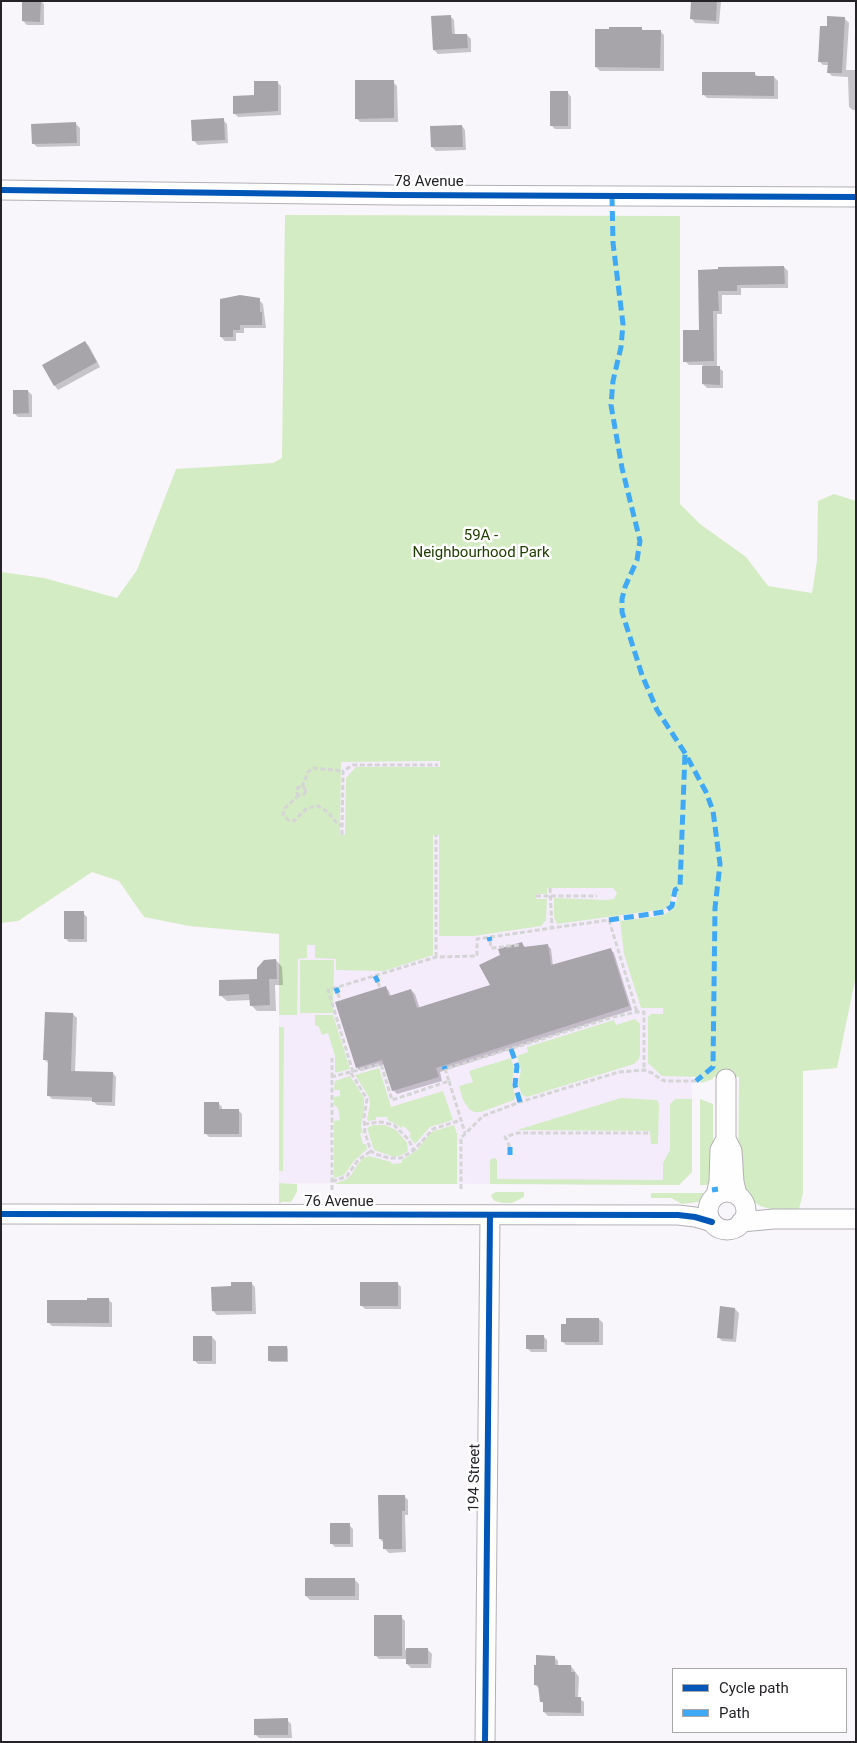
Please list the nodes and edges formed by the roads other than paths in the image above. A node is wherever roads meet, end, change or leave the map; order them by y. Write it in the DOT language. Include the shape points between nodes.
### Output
graph roads {
  1 [pos="1,190"];
  2 [pos="856,197"];
  3 [pos="726,1078"];
  4 [pos="726,1139"];
  5 [pos="712,1208"];
  6 [pos="741,1208"];
  7 [pos="1,1214"];
  8 [pos="490,1215"];
  9 [pos="856,1219"];
  10 [pos="485,1742"];
  1 -- 2 [label="street, 78 Avenue"];
  3 -- 4 [label="street"];
  4 -- 5 [label="street" via="720,1150 719,1182"];
  4 -- 6 [label="street" via="732,1151 734,1182"];
  5 -- 6 [label="street" via="726,1192"];
  5 -- 6 [label="street" via="719,1228 724,1229 734,1228"];
  5 -- 8 [label="street, 76 Avenue" via="695,1217"];
  6 -- 9 [label="street" via="774,1219"];
  7 -- 8 [label="street, 76 Avenue"];
  8 -- 10 [label="street, 194 Street"];
}
